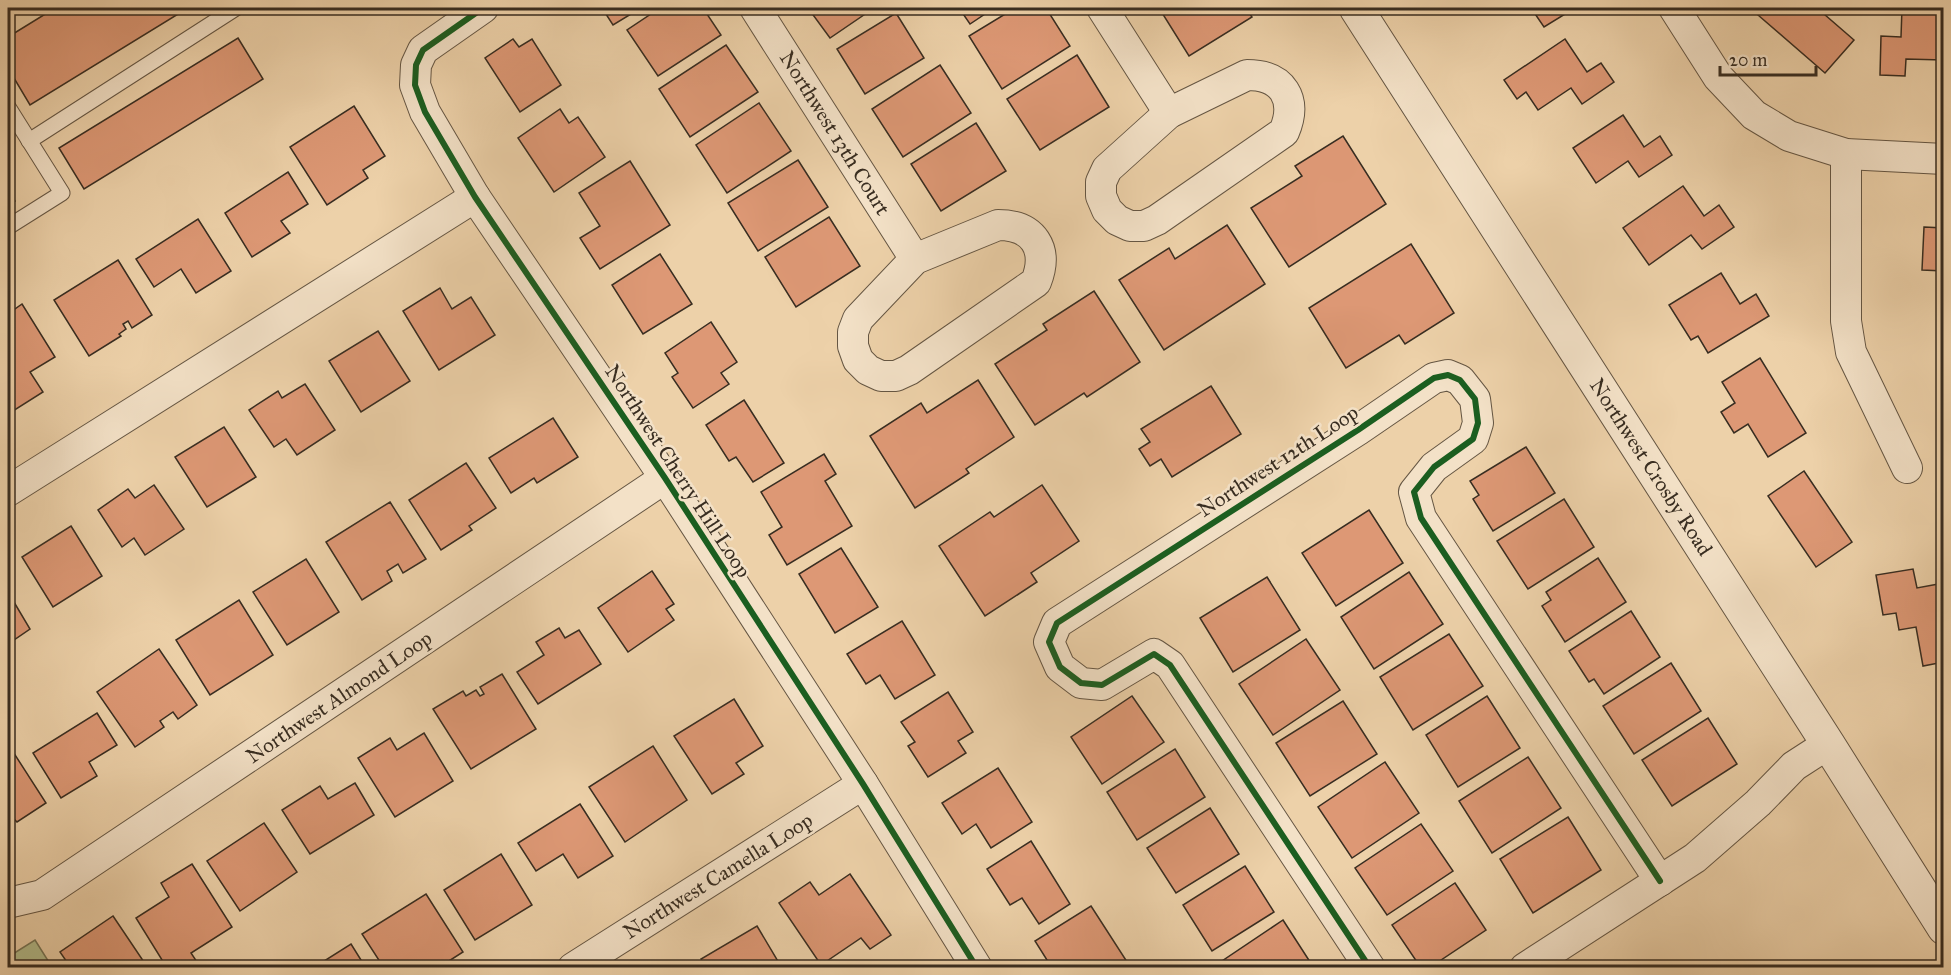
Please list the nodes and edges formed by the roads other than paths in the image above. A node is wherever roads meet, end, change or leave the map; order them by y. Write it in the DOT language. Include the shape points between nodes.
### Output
graph roads {
  1 [pos="236,8"];
  2 [pos="483,8"];
  3 [pos="755,8"];
  4 [pos="1102,8"];
  5 [pos="1356,8"];
  6 [pos="1674,8"];
  7 [pos="8,107"];
  8 [pos="1169,113"];
  9 [pos="29,141"];
  10 [pos="1846,154"];
  11 [pos="1944,159"];
  12 [pos="475,196"];
  13 [pos="8,227"];
  14 [pos="915,259"];
  15 [pos="1907,468"];
  16 [pos="665,478"];
  17 [pos="8,491"];
  18 [pos="1828,744"];
  19 [pos="863,784"];
  20 [pos="1660,881"];
  21 [pos="8,903"];
  22 [pos="1944,928"];
  23 [pos="573,968"];
  24 [pos="976,968"];
  25 [pos="1370,968"];
  26 [pos="1525,968"];
  1 -- 9 [label="lane"];
  2 -- 12 [label="street, Northwest Cherry Hill Loop" via="423,50 416,65 416,85 425,112"];
  3 -- 14 [label="street, Northwest 13th Court"];
  4 -- 8 [label="street"];
  5 -- 18 [label="street, Northwest Crosby Road"];
  6 -- 10 [label="street" via="1718,77 1754,115 1789,136"];
  7 -- 9 [label="lane"];
  8 -- 8 [label="street" via="1107,169 1101,182 1107,210 1130,226 1144,226 1157,220 1284,132 1290,104 1285,91 1274,81 1261,75 1247,75"];
  9 -- 13 [label="lane" via="62,193"];
  10 -- 11 [label="street"];
  10 -- 15 [label="street" via="1846,321 1851,352"];
  12 -- 16 [label="street, Northwest Cherry Hill Loop"];
  12 -- 17 [label="street"];
  14 -- 14 [label="street" via="858,319 853,332 858,360 881,376 909,370 1036,282 1042,254 1026,231 998,225"];
  16 -- 19 [label="street, Northwest Cherry Hill Loop"];
  16 -- 21 [label="street, Northwest Almond Loop" via="42,895"];
  18 -- 20 [label="street" via="1794,766 1695,858"];
  18 -- 22 [label="street, Northwest Crosby Road"];
  19 -- 23 [label="street, Northwest Camella Loop"];
  19 -- 24 [label="street, Northwest Cherry Hill Loop"];
  20 -- 25 [label="street, Northwest 12th Loop" via="1420,518 1414,492 1434,467 1473,439 1478,423 1475,399 1460,380 1448,375 1434,378 1057,623 1049,642 1060,667 1081,683 1102,685 1154,654 1170,665"];
  20 -- 26 [label="street"];
}
